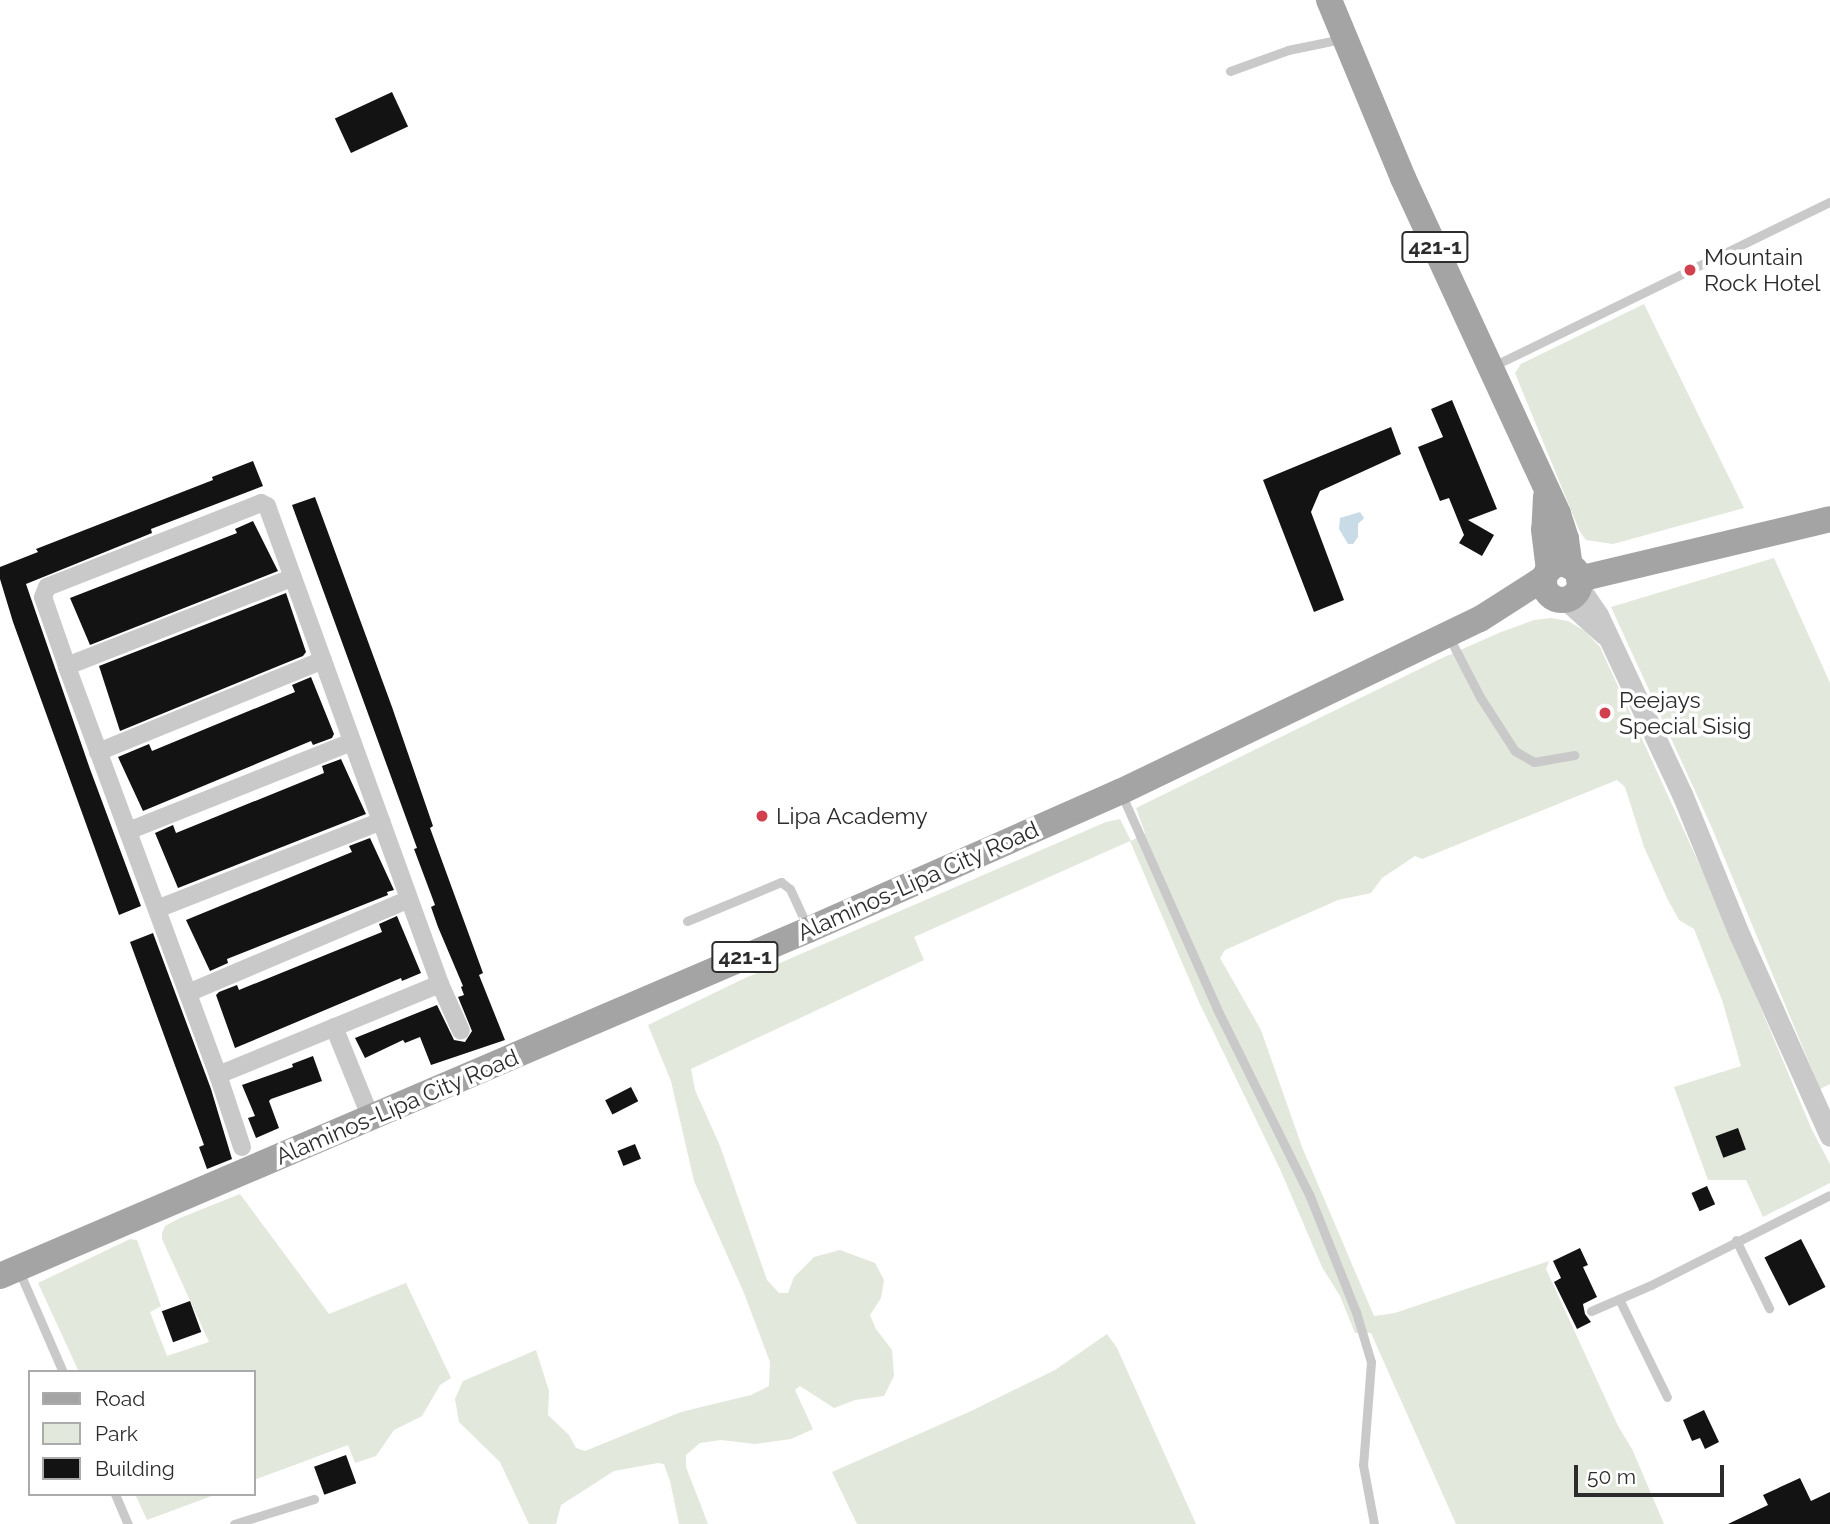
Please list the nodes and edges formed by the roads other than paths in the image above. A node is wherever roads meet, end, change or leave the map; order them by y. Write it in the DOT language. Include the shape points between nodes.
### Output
graph roads {
  1 [pos="1329,0"];
  2 [pos="1346,38"];
  3 [pos="1230,71"];
  4 [pos="1830,202"];
  5 [pos="1490,368"];
  6 [pos="1830,519"];
  7 [pos="292,578"];
  8 [pos="1563,583"];
  9 [pos="1448,635"];
  10 [pos="323,660"];
  11 [pos="67,666"];
  12 [pos="352,742"];
  13 [pos="98,752"];
  14 [pos="1574,755"];
  15 [pos="1120,792"];
  16 [pos="381,821"];
  17 [pos="128,831"];
  18 [pos="409,899"];
  19 [pos="157,909"];
  20 [pos="687,921"];
  21 [pos="808,930"];
  22 [pos="440,984"];
  23 [pos="188,993"];
  24 [pos="334,1027"];
  25 [pos="461,1031"];
  26 [pos="218,1075"];
  27 [pos="371,1118"];
  28 [pos="1829,1132"];
  29 [pos="242,1147"];
  30 [pos="1830,1195"];
  31 [pos="1736,1240"];
  32 [pos="9,1272"];
  33 [pos="1619,1299"];
  34 [pos="1769,1308"];
  35 [pos="1591,1311"];
  36 [pos="62,1370"];
  37 [pos="1667,1397"];
  38 [pos="117,1496"];
  39 [pos="314,1499"];
  40 [pos="128,1524"];
  41 [pos="234,1524"];
  42 [pos="1374,1524"];
  1 -- 2 [label="main road, 421-1"];
  2 -- 3 [label="lane" via="1288,50"];
  2 -- 5 [label="main road, 421-1"];
  4 -- 5 [label="lane"];
  5 -- 8 [label="main road, 421-1" via="1562,526"];
  6 -- 8 [label="main road, Alaminos-Lipa City Road"];
  7 -- 10 [label="street"];
  7 -- 11 [label="street"];
  7 -- 11 [label="street" via="267,506 261,503 235,513 47,587 43,597"];
  8 -- 9 [label="main road, Alaminos-Lipa City Road / 421-1"];
  8 -- 28 [label="street" via="1581,617 1607,636 1682,794"];
  9 -- 14 [label="lane" via="1515,751 1534,762"];
  9 -- 15 [label="main road, Alaminos-Lipa City Road / 421-1"];
  10 -- 12 [label="street"];
  10 -- 13 [label="street"];
  11 -- 13 [label="street"];
  12 -- 16 [label="street"];
  12 -- 17 [label="street"];
  13 -- 17 [label="street"];
  15 -- 21 [label="main road, Alaminos-Lipa City Road / 421-1"];
  15 -- 42 [label="lane" via="1217,1009 1310,1194 1356,1312 1371,1362 1363,1465"];
  16 -- 18 [label="street"];
  16 -- 19 [label="street"];
  17 -- 19 [label="street"];
  18 -- 22 [label="street"];
  18 -- 23 [label="street"];
  19 -- 23 [label="street"];
  20 -- 21 [label="lane" via="781,882 790,889"];
  21 -- 27 [label="main road, Alaminos-Lipa City Road / 421-1"];
  22 -- 24 [label="street"];
  22 -- 25 [label="street"];
  23 -- 26 [label="street"];
  24 -- 26 [label="street"];
  24 -- 27 [label="street"];
  26 -- 29 [label="street"];
  27 -- 32 [label="main road, Alaminos-Lipa City Road / 421-1"];
  30 -- 31 [label="lane"];
  31 -- 33 [label="lane"];
  31 -- 34 [label="lane"];
  32 -- 36 [label="lane"];
  33 -- 35 [label="lane"];
  33 -- 37 [label="lane"];
  38 -- 40 [label="lane"];
  39 -- 41 [label="lane"];
}
